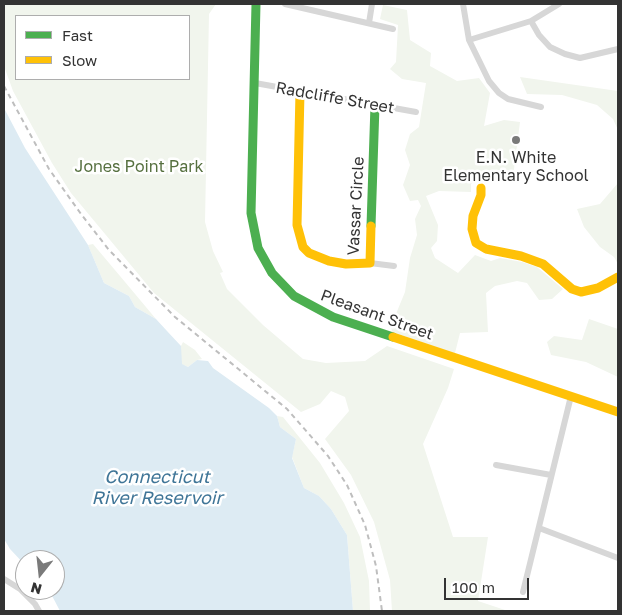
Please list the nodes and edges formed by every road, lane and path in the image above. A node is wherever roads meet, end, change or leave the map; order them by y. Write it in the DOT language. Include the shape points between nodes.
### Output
graph roads {
  1 [pos="256,4"];
  2 [pos="285,4"];
  3 [pos="372,4"];
  4 [pos="463,4"];
  5 [pos="559,4"];
  6 [pos="531,21"];
  7 [pos="369,23"];
  8 [pos="392,29"];
  9 [pos="469,40"];
  10 [pos="618,49"];
  11 [pos="255,83"];
  12 [pos="300,92"];
  13 [pos="375,105"];
  14 [pos="541,106"];
  15 [pos="416,112"];
  16 [pos="481,188"];
  17 [pos="370,263"];
  18 [pos="394,266"];
  19 [pos="618,277"];
  20 [pos="571,396"];
  21 [pos="618,412"];
  22 [pos="496,465"];
  23 [pos="552,476"];
  24 [pos="539,528"];
  25 [pos="618,558"];
  26 [pos="4,579"];
  27 [pos="523,592"];
  28 [pos="39,611"];
  1 -- 11 [label="street, Pleasant Street"];
  2 -- 7 [label="street"];
  3 -- 7 [label="street"];
  4 -- 9 [label="street"];
  5 -- 6 [label="street"];
  6 -- 9 [label="street"];
  6 -- 10 [label="street" via="550,47 565,54 580,58"];
  7 -- 8 [label="street"];
  9 -- 14 [label="street" via="489,81 500,93 508,99"];
  11 -- 12 [label="street, Radcliffe Street"];
  11 -- 20 [label="street, Pleasant Street" via="251,213 258,248 272,272 294,296 351,324"];
  12 -- 13 [label="street, Radcliffe Street"];
  12 -- 17 [label="street, Vassar Circle" via="297,225 304,247 309,253 329,261"];
  13 -- 15 [label="street, Radcliffe Street"];
  13 -- 17 [label="street, Vassar Circle"];
  16 -- 19 [label="street" via="473,216 476,243 486,249 543,264 572,289 581,292 598,288"];
  17 -- 18 [label="street"];
  20 -- 21 [label="street, Pleasant Street"];
  20 -- 23 [label="street"];
  22 -- 23 [label="street"];
  23 -- 24 [label="street"];
  24 -- 25 [label="street"];
  24 -- 27 [label="street"];
  26 -- 28 [label="street" via="20,589"];
}
